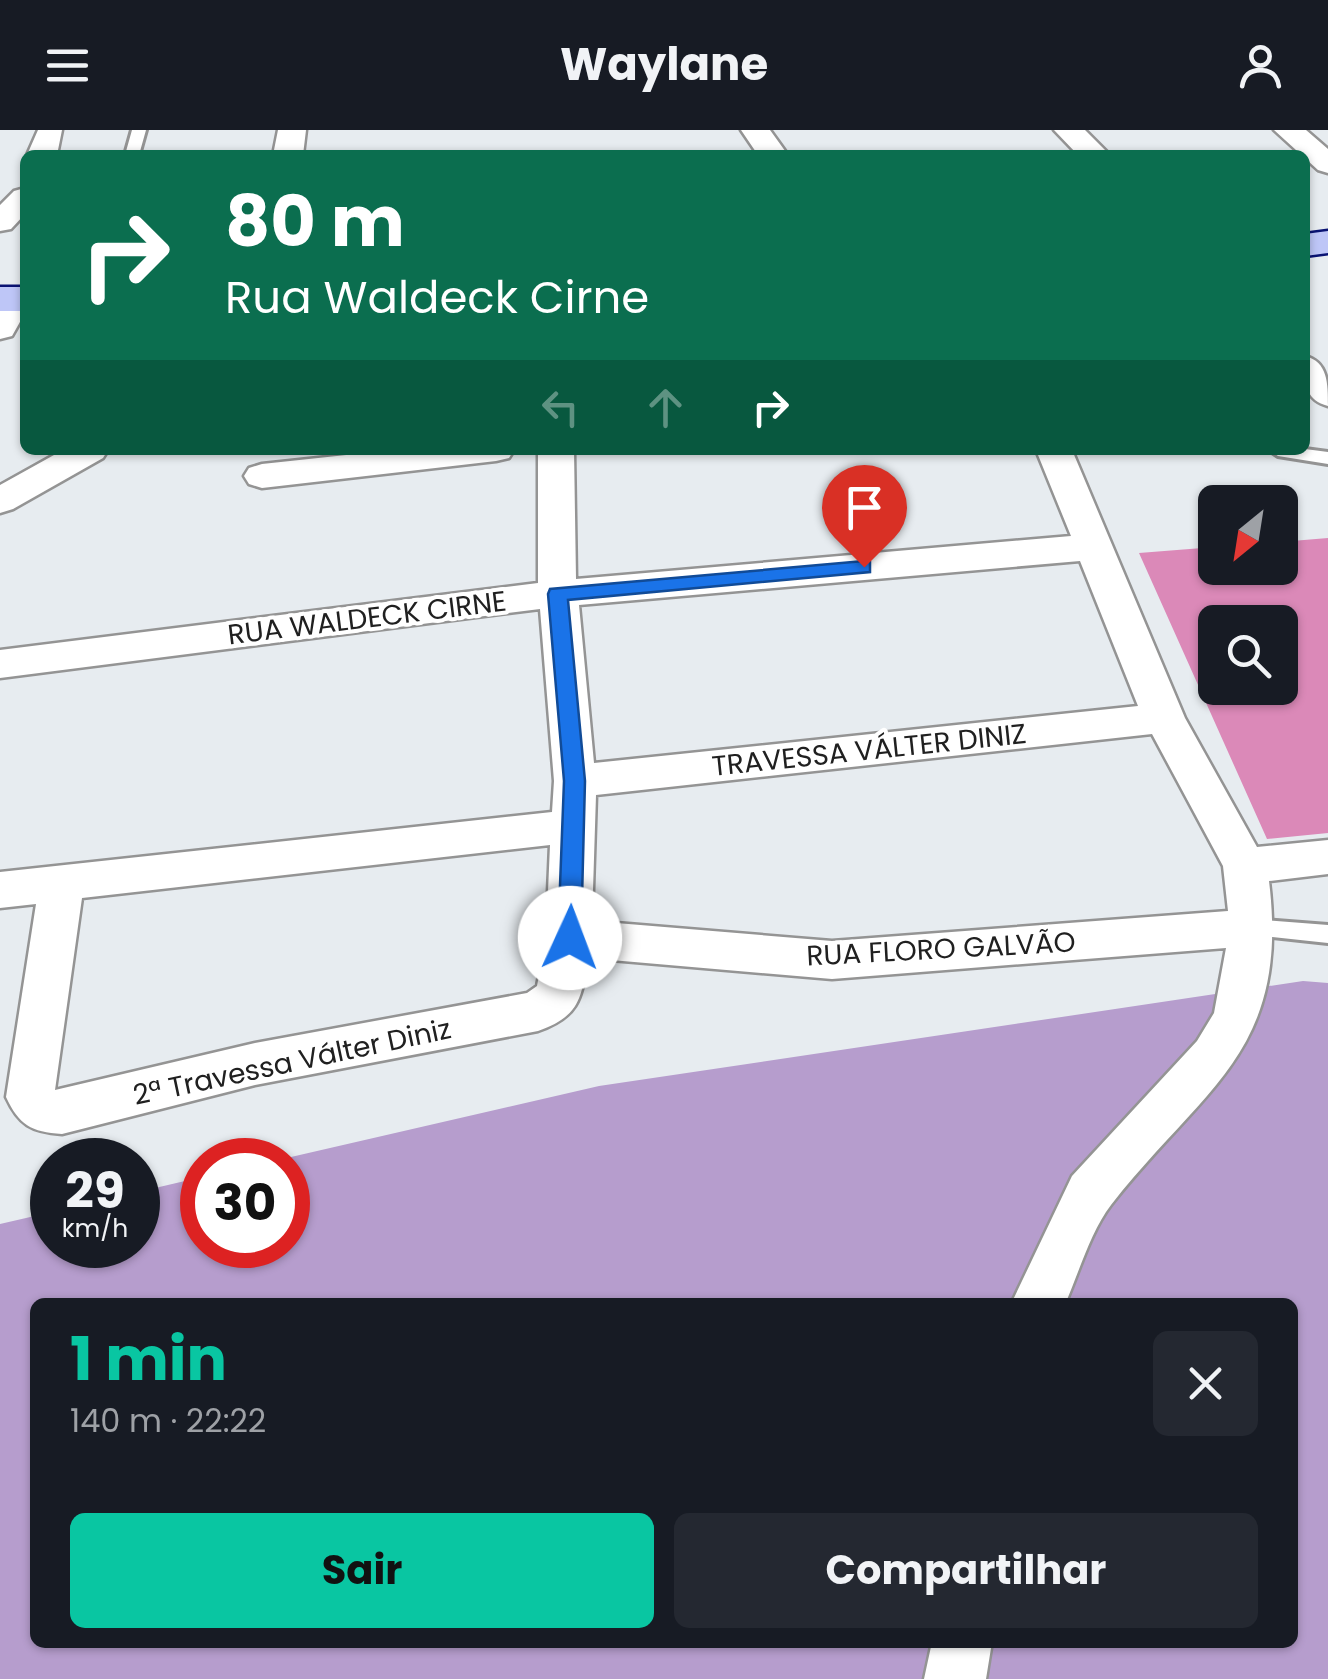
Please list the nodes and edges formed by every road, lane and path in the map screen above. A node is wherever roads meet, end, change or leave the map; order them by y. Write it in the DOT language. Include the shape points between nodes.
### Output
graph roads {
  1 [pos="1068,130"];
  2 [pos="1288,130"];
  3 [pos="1090,150"];
  4 [pos="1328,164"];
  5 [pos="20,202"];
  6 [pos="0,222"];
  7 [pos="1310,372"];
  8 [pos="1328,395"];
  9 [pos="81,455"];
  10 [pos="451,455"];
  11 [pos="556,455"];
  12 [pos="1056,455"];
  13 [pos="262,476"];
  14 [pos="0,501"];
  15 [pos="1093,547"];
  16 [pos="557,594"];
  17 [pos="0,664"];
  18 [pos="1164,718"];
  19 [pos="574,781"];
  20 [pos="573,826"];
  21 [pos="1328,857"];
  22 [pos="1246,866"];
  23 [pos="62,882"];
  24 [pos="0,890"];
  25 [pos="1252,928"];
  26 [pos="1328,934"];
  27 [pos="570,938"];
  28 [pos="1042,1298"];
  29 [pos="961,1648"];
  30 [pos="955,1679"];
  1 -- 3 [label="street"];
  2 -- 4 [label="street"];
  5 -- 6 [label="street"];
  7 -- 8 [label="street"];
  9 -- 14 [label="street"];
  10 -- 13 [label="street"];
  11 -- 16 [label="street"];
  12 -- 15 [label="street"];
  15 -- 16 [label="street, RUA WALDECK CIRNE"];
  15 -- 18 [label="street"];
  16 -- 17 [label="street, RUA WALDECK CIRNE"];
  16 -- 19 [label="street"];
  18 -- 19 [label="street, TRAVESSA VÁLTER DINIZ"];
  18 -- 22 [label="street"];
  19 -- 20 [label="street"];
  20 -- 23 [label="street"];
  20 -- 27 [label="street"];
  21 -- 22 [label="street"];
  22 -- 25 [label="street"];
  23 -- 24 [label="street"];
  23 -- 27 [label="street, 2ª Travessa Válter Diniz" via="30,1097 40,1111 62,1112 254,1064 538,1012 558,997"];
  25 -- 26 [label="lane"];
  25 -- 27 [label="street, RUA FLORO GALVÃO" via="832,960"];
  25 -- 28 [label="street" via="1236,1016 1214,1056 1090,1192"];
  29 -- 30 [label="street"];
}
